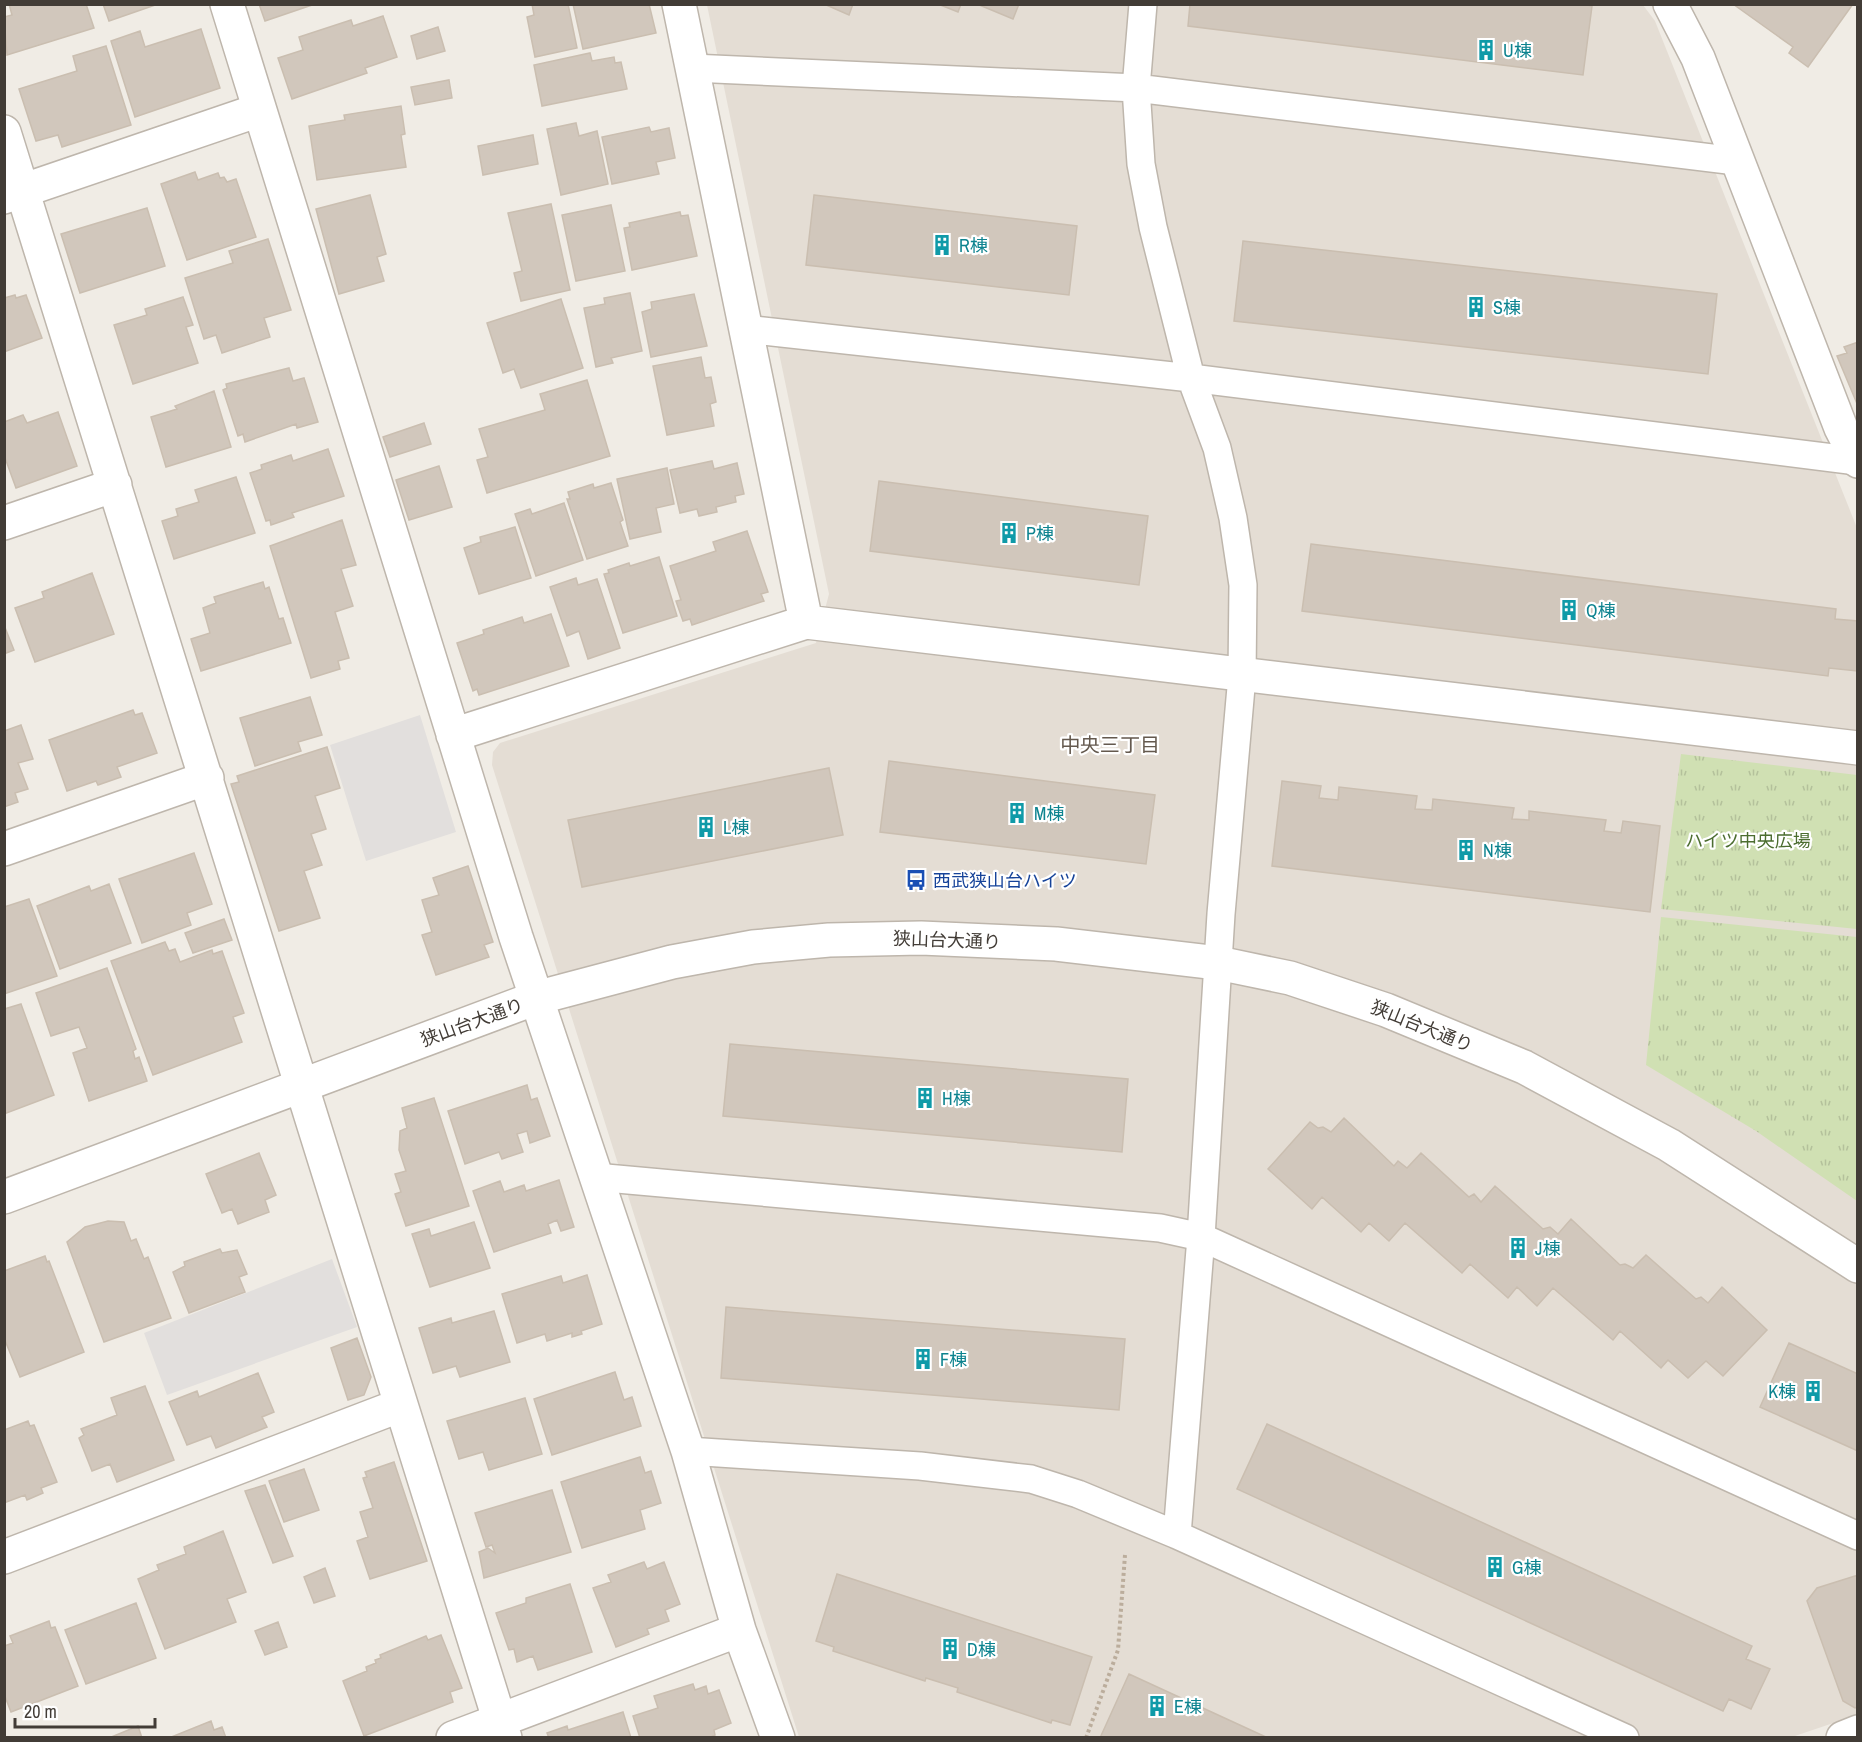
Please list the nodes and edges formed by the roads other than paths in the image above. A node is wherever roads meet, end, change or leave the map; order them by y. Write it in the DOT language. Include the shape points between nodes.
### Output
graph roads {
  1 [pos="227,4"];
  2 [pos="679,4"];
  3 [pos="1143,4"];
  4 [pos="1670,4"];
  5 [pos="692,68"];
  6 [pos="1136,88"];
  7 [pos="259,110"];
  8 [pos="4,132"];
  9 [pos="1736,161"];
  10 [pos="14,194"];
  11 [pos="745,329"];
  12 [pos="1191,378"];
  13 [pos="1857,461"];
  14 [pos="115,485"];
  15 [pos="4,523"];
  16 [pos="806,622"];
  17 [pos="1242,676"];
  18 [pos="453,735"];
  19 [pos="1857,748"];
  20 [pos="207,778"];
  21 [pos="4,849"];
  22 [pos="1218,963"];
  23 [pos="536,998"];
  24 [pos="303,1084"];
  25 [pos="595,1177"];
  26 [pos="4,1197"];
  27 [pos="1201,1237"];
  28 [pos="1857,1266"];
  29 [pos="402,1405"];
  30 [pos="688,1451"];
  31 [pos="1177,1535"];
  32 [pos="1857,1536"];
  33 [pos="4,1557"];
  34 [pos="739,1630"];
  35 [pos="502,1728"];
  36 [pos="1857,1732"];
  37 [pos="453,1737"];
  38 [pos="778,1737"];
  39 [pos="1625,1737"];
  40 [pos="1843,1737"];
  1 -- 7 [label="street"];
  2 -- 5 [label="street"];
  3 -- 6 [label="lane"];
  4 -- 9 [label="street" via="1698,58"];
  5 -- 6 [label="lane"];
  5 -- 11 [label="street"];
  6 -- 9 [label="lane"];
  6 -- 12 [label="lane" via="1141,164"];
  7 -- 10 [label="street"];
  7 -- 18 [label="street"];
  8 -- 10 [label="street"];
  9 -- 13 [label="street"];
  10 -- 14 [label="street"];
  11 -- 12 [label="lane"];
  11 -- 16 [label="street"];
  12 -- 13 [label="lane"];
  12 -- 17 [label="lane" via="1217,448 1233,518 1243,585"];
  14 -- 15 [label="street"];
  14 -- 20 [label="street"];
  16 -- 17 [label="street"];
  16 -- 18 [label="street"];
  17 -- 19 [label="street"];
  17 -- 22 [label="lane"];
  18 -- 23 [label="street"];
  20 -- 21 [label="street"];
  20 -- 24 [label="street"];
  22 -- 23 [label="street, 狭山台大通り" via="1056,944 921,938 829,940 753,946 672,962"];
  22 -- 27 [label="lane"];
  22 -- 28 [label="street, 狭山台大通り" via="1290,978 1386,1010 1524,1067 1669,1145"];
  23 -- 24 [label="street, 狭山台大通り"];
  23 -- 25 [label="street"];
  24 -- 26 [label="street, 狭山台大通り"];
  24 -- 29 [label="street"];
  25 -- 27 [label="lane" via="1160,1228"];
  25 -- 30 [label="street"];
  27 -- 31 [label="lane"];
  27 -- 32 [label="lane"];
  29 -- 33 [label="street"];
  29 -- 35 [label="street"];
  30 -- 31 [label="lane" via="987,1472 1078,1494"];
  30 -- 34 [label="street"];
  31 -- 39 [label="lane"];
  34 -- 35 [label="street"];
  34 -- 38 [label="street"];
  35 -- 37 [label="street"];
  36 -- 40 [label="street"];
}
